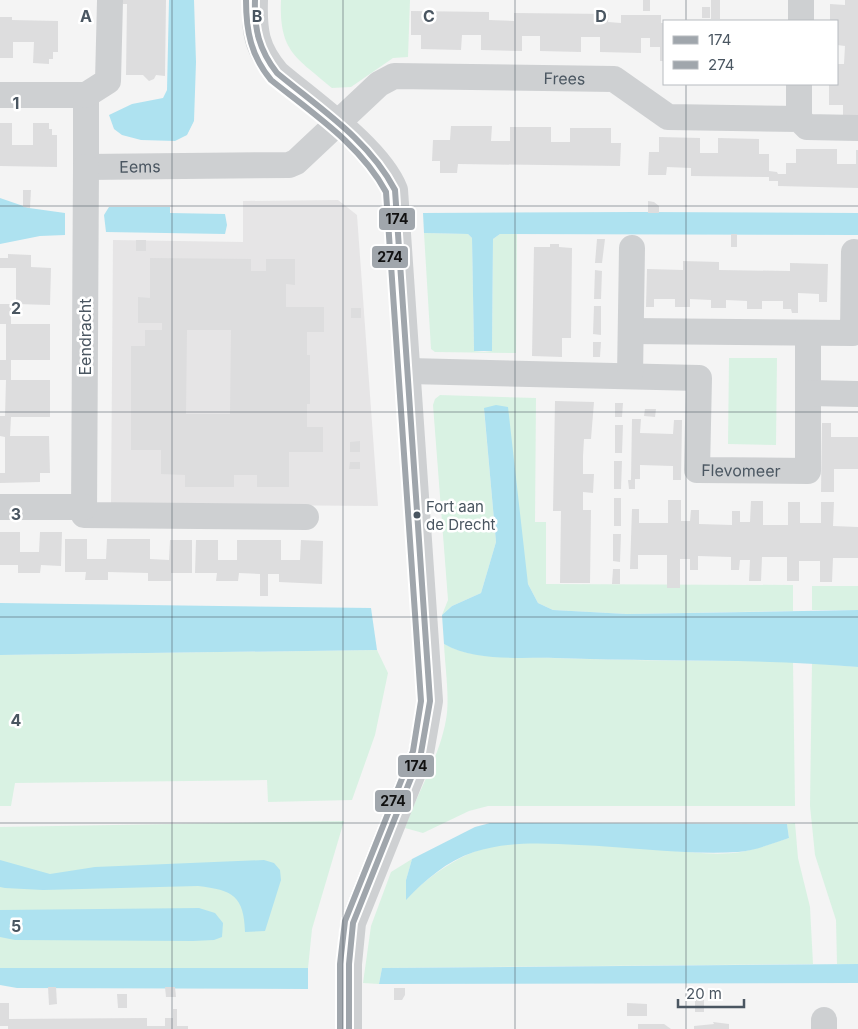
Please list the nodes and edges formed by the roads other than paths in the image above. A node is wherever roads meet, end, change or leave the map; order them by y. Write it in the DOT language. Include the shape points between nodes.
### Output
graph roads {
  1 [pos="255,0"];
  2 [pos="801,0"];
  3 [pos="110,2"];
  4 [pos="801,20"];
  5 [pos="799,85"];
  6 [pos="0,95"];
  7 [pos="86,95"];
  8 [pos="799,119"];
  9 [pos="336,123"];
  10 [pos="858,128"];
  11 [pos="86,167"];
  12 [pos="632,248"];
  13 [pos="854,252"];
  14 [pos="631,331"];
  15 [pos="808,332"];
  16 [pos="409,371"];
  17 [pos="630,376"];
  18 [pos="809,393"];
  19 [pos="858,394"];
  20 [pos="0,507"];
  21 [pos="84,507"];
  22 [pos="306,517"];
  23 [pos="349,1029"];
  1 -- 9 [label="street" via="254,27 266,60"];
  2 -- 4 [label="street"];
  3 -- 7 [label="street" via="108,81"];
  5 -- 8 [label="street"];
  6 -- 7 [label="street"];
  7 -- 11 [label="street"];
  8 -- 9 [label="street, Frees" via="668,117 614,79 394,76 379,84"];
  8 -- 10 [label="street, Frees" via="806,127"];
  9 -- 11 [label="street, Eems" via="289,165"];
  9 -- 16 [label="street" via="383,166 395,190"];
  11 -- 21 [label="street, Eendracht"];
  12 -- 14 [label="street"];
  13 -- 15 [label="street" via="853,333"];
  14 -- 15 [label="street"];
  14 -- 17 [label="street"];
  15 -- 18 [label="street, Flevomeer"];
  16 -- 17 [label="street, Flevomeer"];
  16 -- 23 [label="street" via="430,701 421,753 353,923"];
  17 -- 18 [label="street, Flevomeer" via="699,378 697,470 808,471"];
  18 -- 19 [label="street"];
  20 -- 21 [label="street"];
  21 -- 22 [label="street" via="84,515"];
}
